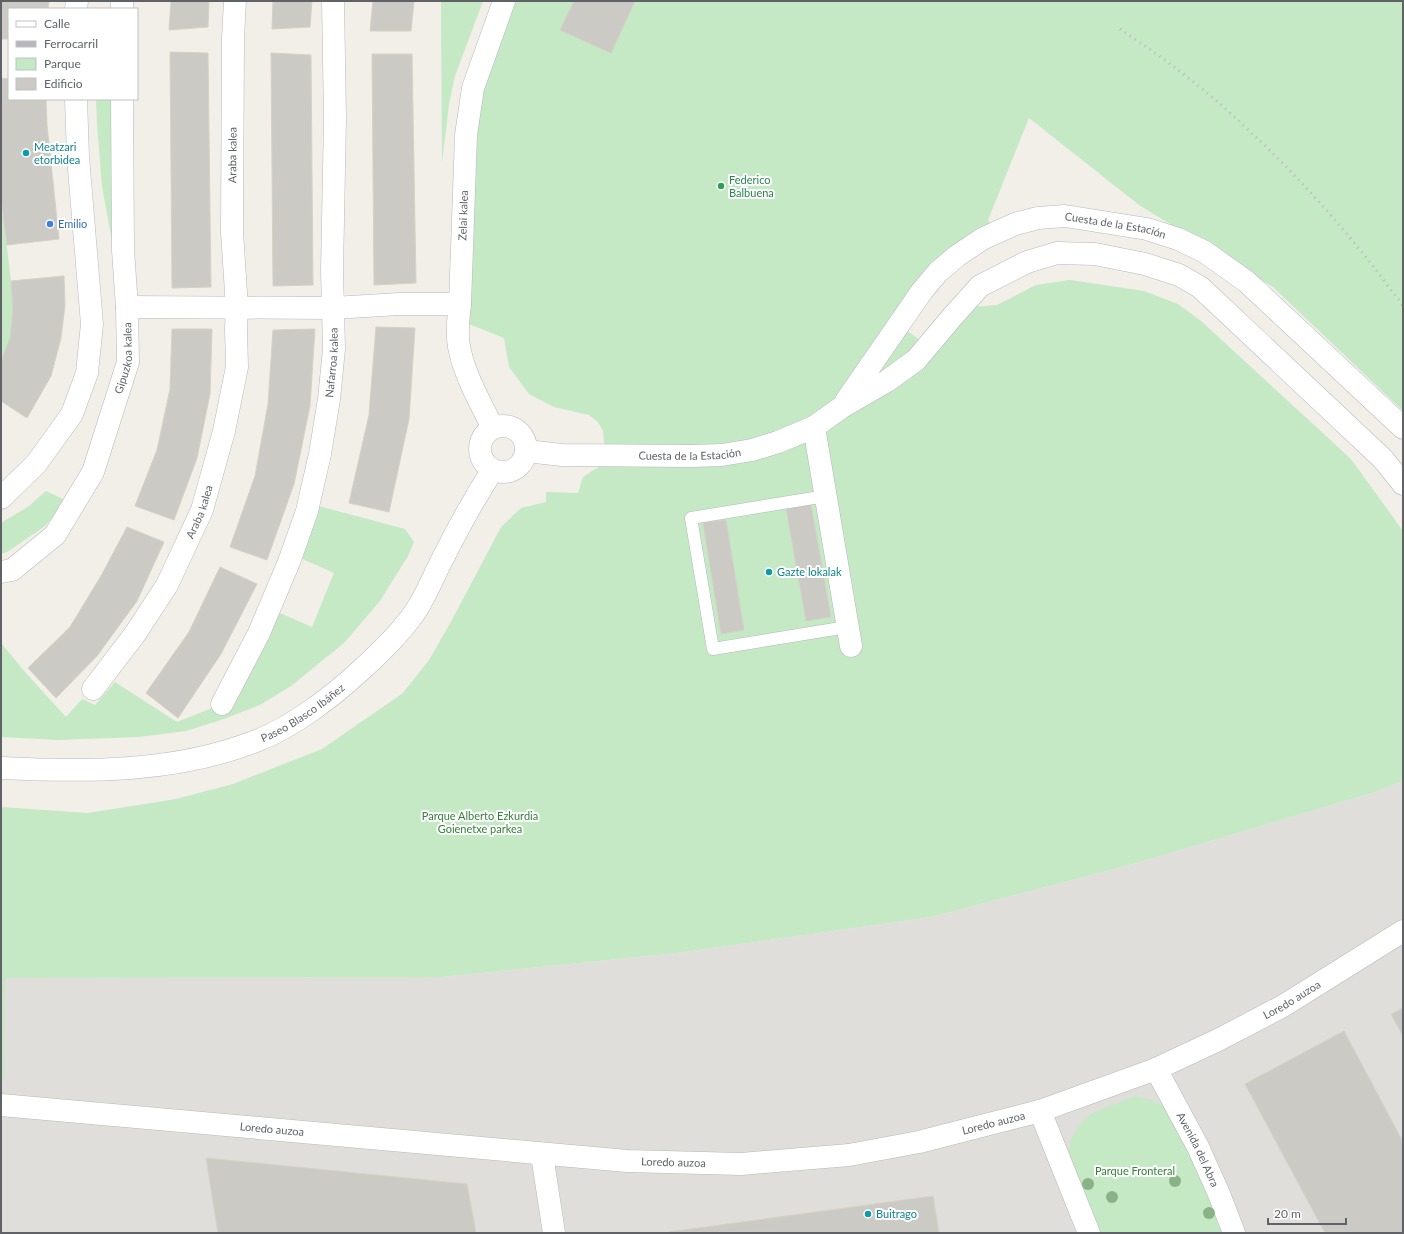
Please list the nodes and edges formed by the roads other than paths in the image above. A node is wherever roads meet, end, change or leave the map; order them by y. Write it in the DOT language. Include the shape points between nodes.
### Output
graph roads {
  1 [pos="235,1"];
  2 [pos="333,1"];
  3 [pos="504,1"];
  4 [pos="76,100"];
  5 [pos="122,100"];
  6 [pos="460,304"];
  7 [pos="127,307"];
  8 [pos="237,308"];
  9 [pos="333,308"];
  10 [pos="842,407"];
  11 [pos="814,427"];
  12 [pos="493,428"];
  13 [pos="1403,428"];
  14 [pos="526,450"];
  15 [pos="492,471"];
  16 [pos="1403,484"];
  17 [pos="826,496"];
  18 [pos="1,498"];
  19 [pos="1,572"];
  20 [pos="849,637"];
  21 [pos="93,689"];
  22 [pos="222,704"];
  23 [pos="1,768"];
  24 [pos="1403,931"];
  25 [pos="1156,1069"];
  26 [pos="1,1105"];
  27 [pos="1040,1111"];
  28 [pos="542,1155"];
  29 [pos="554,1233"];
  30 [pos="1089,1233"];
  31 [pos="1234,1233"];
  1 -- 8 [label="street, Araba kalea" via="232,232"];
  2 -- 9 [label="street, Nafarroa kalea"];
  3 -- 6 [label="street, Zelai kalea" via="473,88 466,135"];
  4 -- 18 [label="street" via="78,157 92,324 87,373 72,414 36,464"];
  5 -- 7 [label="street, Gipuzkoa kalea" via="123,250"];
  6 -- 9 [label="street"];
  6 -- 12 [label="street, Zelai kalea" via="459,350"];
  7 -- 8 [label="street"];
  7 -- 19 [label="street, Gipuzkoa kalea" via="128,362 93,472 55,535 12,570"];
  8 -- 9 [label="street"];
  8 -- 21 [label="street, Araba kalea" via="237,366 224,431 202,510 167,585 135,634"];
  9 -- 22 [label="street, Nafarroa kalea" via="334,349 329,399 307,511 289,562 259,632"];
  10 -- 11 [label="street, Cuesta de la Estación"];
  10 -- 13 [label="street, Cuesta de la Estación" via="922,291 938,272 982,239 1015,224 1038,218 1065,216 1147,229 1178,239 1205,252 1247,282"];
  10 -- 16 [label="street, Cuesta de la Estación" via="916,360 980,286 1027,262 1057,253 1095,254 1145,264 1179,275 1200,287 1383,459"];
  11 -- 14 [label="street, Cuesta de la Estación" via="752,450 722,455 562,455"];
  11 -- 17 [label="street"];
  12 -- 14 [label="street" via="505,426 516,430 524,439"];
  12 -- 15 [label="street" via="482,438 479,453"];
  14 -- 15 [label="street" via="525,458 515,470 504,473"];
  15 -- 23 [label="street, Paseo Blasco Ibáñez" via="471,505 416,611 390,643 348,683 298,719 257,741 213,755 167,764 105,770"];
  17 -- 20 [label="street"];
  17 -- 20 [label="lane" via="691,518 713,649"];
  24 -- 25 [label="street, Loredo auzoa" via="1283,1006"];
  25 -- 27 [label="street, Loredo auzoa"];
  25 -- 31 [label="street, Avenida del Abra" via="1198,1147"];
  26 -- 28 [label="street, Loredo auzoa"];
  27 -- 28 [label="street, Loredo auzoa" via="919,1142 849,1155 740,1164 627,1161"];
  27 -- 30 [label="street"];
  28 -- 29 [label="street"];
}
